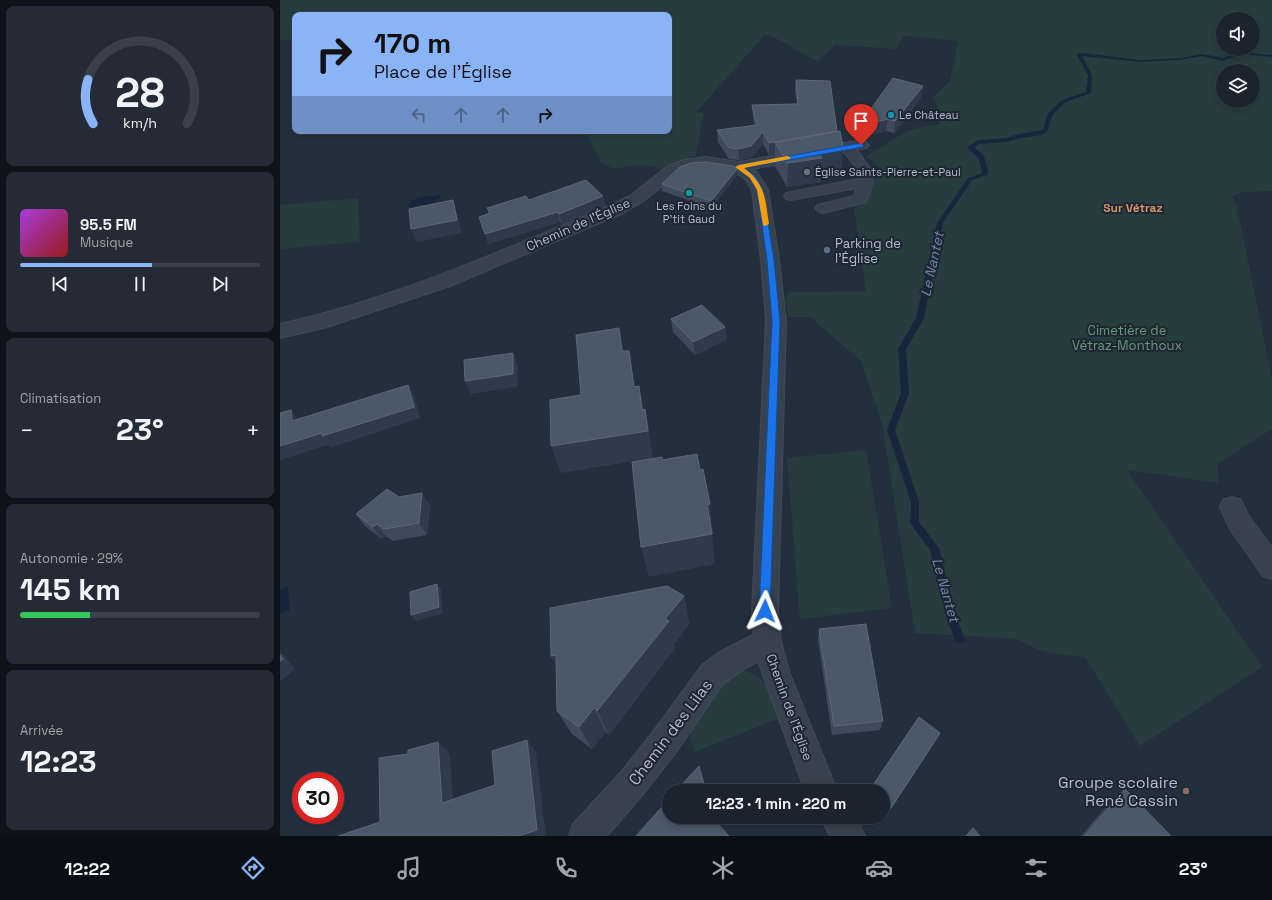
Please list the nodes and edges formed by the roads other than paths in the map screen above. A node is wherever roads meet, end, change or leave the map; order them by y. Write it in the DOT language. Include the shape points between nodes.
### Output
graph roads {
  1 [pos="855,147"];
  2 [pos="739,167"];
  3 [pos="866,182"];
  4 [pos="790,196"];
  5 [pos="822,208"];
  6 [pos="280,331"];
  7 [pos="1232,507"];
  8 [pos="1272,568"];
  9 [pos="767,642"];
  10 [pos="818,784"];
  11 [pos="841,824"];
  12 [pos="585,836"];
  13 [pos="849,836"];
  1 -- 2 [label="street"];
  1 -- 3 [label="street"];
  2 -- 6 [label="street, Chemin de l'Église" via="706,162 684,164 636,199 617,209 443,282 320,322"];
  2 -- 9 [label="street, Chemin de l'Église" via="752,177 760,190 776,321 765,604"];
  3 -- 4 [label="street"];
  3 -- 5 [label="street" via="861,199"];
  7 -- 8 [label="street" via="1239,522"];
  9 -- 10 [label="street, Chemin de l'Église" via="776,674"];
  9 -- 12 [label="street, Chemin des Lilas" via="728,663 712,675 633,782"];
  11 -- 13 [label="street"];
}
